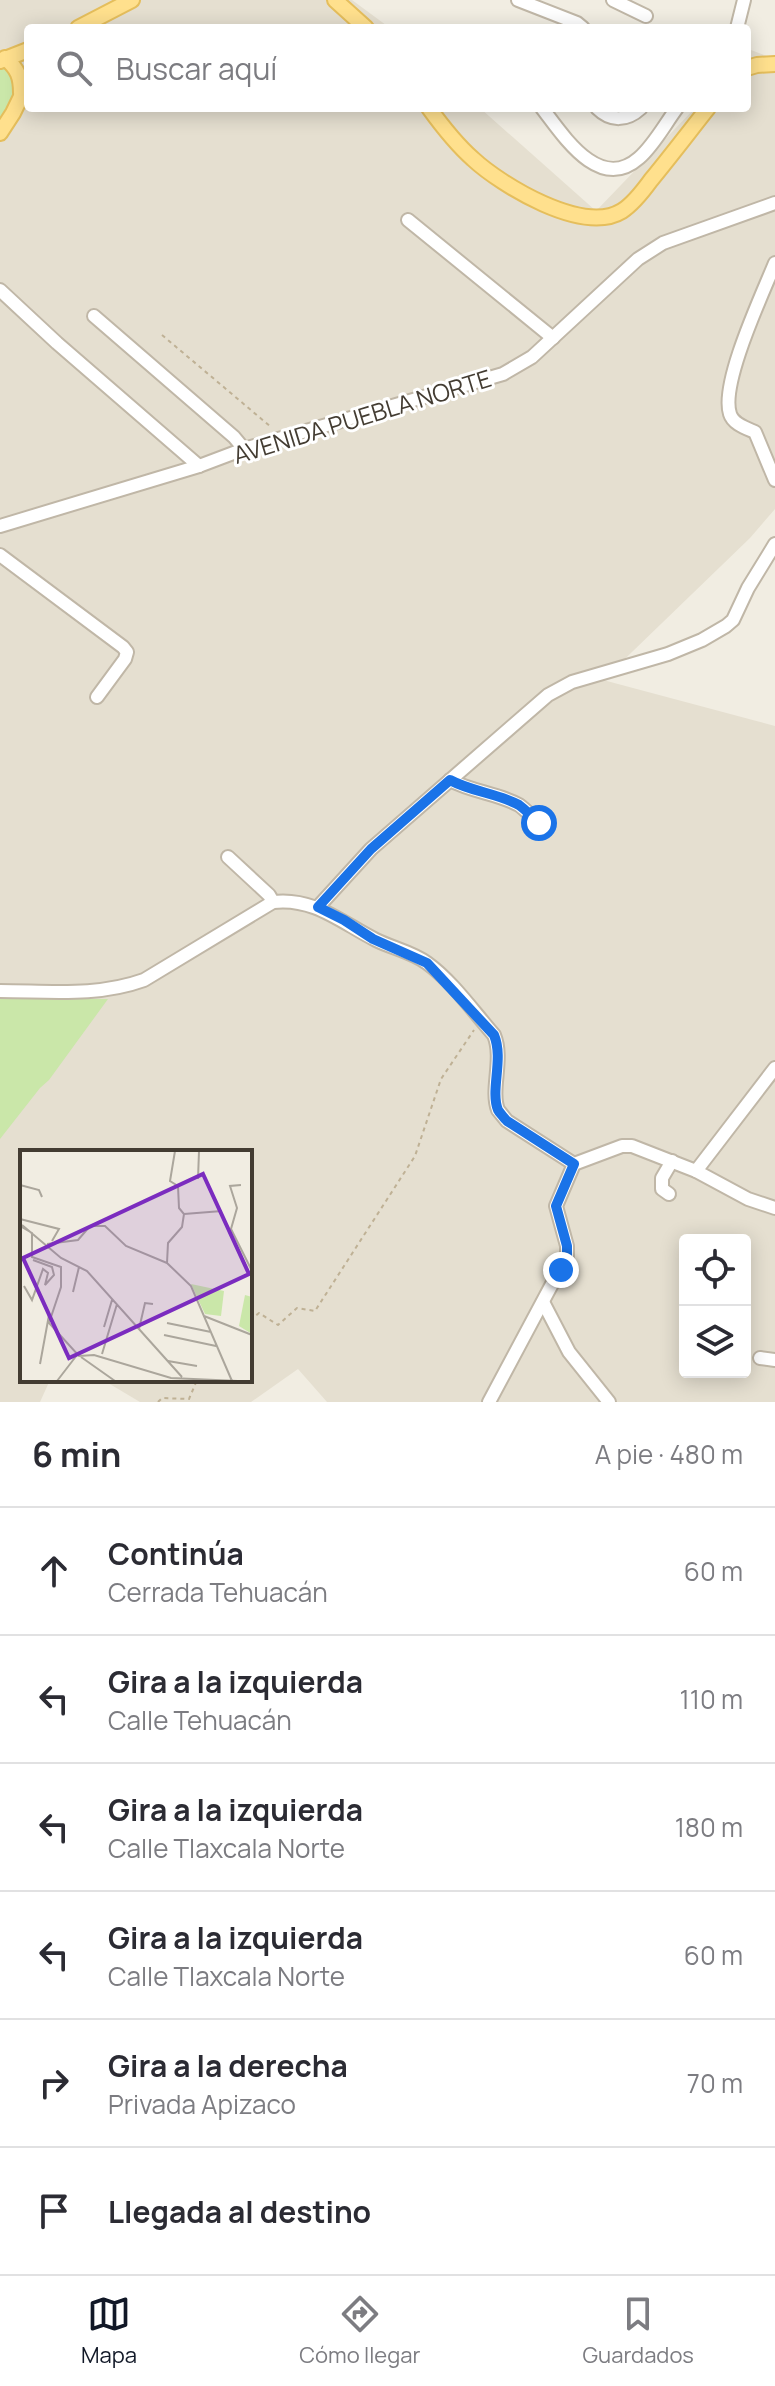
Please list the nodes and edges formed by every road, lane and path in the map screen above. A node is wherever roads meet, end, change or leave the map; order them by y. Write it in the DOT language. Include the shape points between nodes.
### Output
graph roads {
  1 [pos="132,0"];
  2 [pos="335,0"];
  3 [pos="518,0"];
  4 [pos="613,0"];
  5 [pos="744,0"];
  6 [pos="646,16"];
  7 [pos="86,24"];
  8 [pos="362,24"];
  9 [pos="578,24"];
  10 [pos="738,24"];
  11 [pos="24,52"];
  12 [pos="2,60"];
  13 [pos="775,64"];
  14 [pos="751,67"];
  15 [pos="24,90"];
  16 [pos="20,97"];
  17 [pos="432,112"];
  18 [pos="545,112"];
  19 [pos="602,112"];
  20 [pos="639,112"];
  21 [pos="674,112"];
  22 [pos="705,112"];
  23 [pos="0,133"];
  24 [pos="775,203"];
  25 [pos="408,220"];
  26 [pos="775,263"];
  27 [pos="0,290"];
  28 [pos="94,316"];
  29 [pos="162,335"];
  30 [pos="553,338"];
  31 [pos="283,437"];
  32 [pos="244,449"];
  33 [pos="199,466"];
  34 [pos="775,480"];
  35 [pos="0,526"];
  36 [pos="775,544"];
  37 [pos="0,555"];
  38 [pos="97,697"];
  39 [pos="450,780"];
  40 [pos="539,823"];
  41 [pos="228,857"];
  42 [pos="273,902"];
  43 [pos="318,907"];
  44 [pos="0,991"];
  45 [pos="481,1020"];
  46 [pos="775,1068"];
  47 [pos="672,1161"];
  48 [pos="574,1164"];
  49 [pos="696,1171"];
  50 [pos="669,1194"];
  51 [pos="775,1208"];
  52 [pos="543,1302"];
  53 [pos="252,1318"];
  54 [pos="760,1358"];
  55 [pos="775,1360"];
  56 [pos="196,1382"];
  57 [pos="158,1402"];
  58 [pos="489,1402"];
  59 [pos="609,1402"];
  1 -- 7 [label="main road"];
  2 -- 8 [label="main road"];
  3 -- 9 [label="street"];
  4 -- 6 [label="street"];
  5 -- 10 [label="street"];
  11 -- 12 [label="main road"];
  12 -- 16 [label="main road" via="20,76"];
  13 -- 14 [label="main road"];
  15 -- 16 [label="main road"];
  16 -- 23 [label="main road"];
  17 -- 22 [label="main road" via="475,161 505,183 579,217 602,218 621,212 641,193"];
  18 -- 21 [label="street" via="587,160 616,169 640,157"];
  19 -- 20 [label="street" via="617,119"];
  24 -- 30 [label="street, AVENIDA PUEBLA NORTE" via="663,243 638,259"];
  25 -- 30 [label="street"];
  26 -- 34 [label="street" via="747,331 729,408 736,423 755,432"];
  27 -- 33 [label="street"];
  28 -- 32 [label="street"];
  29 -- 31 [label="path"];
  30 -- 31 [label="street, AVENIDA PUEBLA NORTE" via="503,374"];
  31 -- 32 [label="street, AVENIDA PUEBLA NORTE"];
  32 -- 33 [label="street, AVENIDA PUEBLA NORTE"];
  33 -- 35 [label="street, AVENIDA PUEBLA NORTE"];
  36 -- 39 [label="street" via="726,626 668,654 560,688"];
  37 -- 38 [label="street" via="127,652"];
  39 -- 40 [label="street" via="520,806"];
  39 -- 43 [label="street" via="371,849"];
  41 -- 42 [label="street"];
  42 -- 43 [label="street"];
  42 -- 44 [label="street" via="144,980 121,988"];
  43 -- 45 [label="street" via="427,963"];
  45 -- 48 [label="street" via="499,1046 498,1111"];
  45 -- 53 [label="path" via="441,1079 415,1156 315,1311 297,1308 278,1325 259,1313"];
  46 -- 49 [label="street"];
  47 -- 48 [label="street" via="622,1146"];
  47 -- 49 [label="street"];
  47 -- 50 [label="street" via="661,1184"];
  48 -- 52 [label="street" via="556,1206 567,1256"];
  49 -- 51 [label="street"];
  52 -- 58 [label="street"];
  52 -- 59 [label="street" via="569,1352"];
  54 -- 55 [label="street"];
  56 -- 57 [label="path" via="189,1399"];
}
